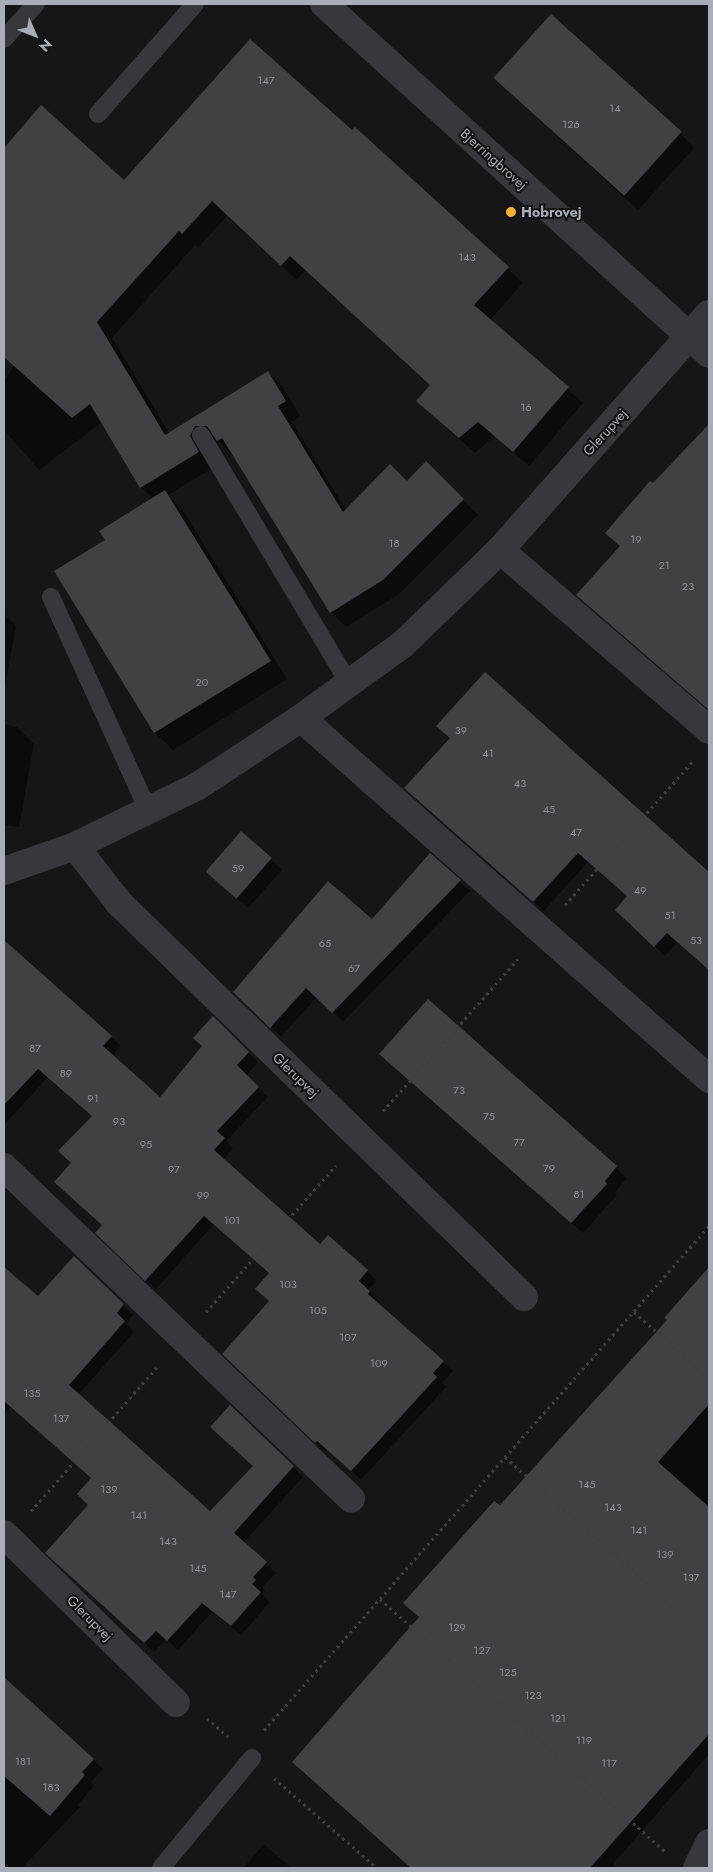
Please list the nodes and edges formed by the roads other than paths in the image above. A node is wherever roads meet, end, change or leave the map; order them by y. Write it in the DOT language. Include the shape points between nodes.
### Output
graph roads {
  1 [pos="36,4"];
  2 [pos="196,4"];
  3 [pos="324,4"];
  4 [pos="4,39"];
  5 [pos="98,114"];
  6 [pos="709,314"];
  7 [pos="699,345"];
  8 [pos="200,436"];
  9 [pos="500,550"];
  10 [pos="51,597"];
  11 [pos="349,683"];
  12 [pos="301,718"];
  13 [pos="709,730"];
  14 [pos="148,810"];
  15 [pos="75,846"];
  16 [pos="4,871"];
  17 [pos="709,1079"];
  18 [pos="4,1166"];
  19 [pos="524,1297"];
  20 [pos="351,1499"];
  21 [pos="4,1534"];
  22 [pos="176,1703"];
  23 [pos="252,1758"];
  24 [pos="709,1843"];
  25 [pos="161,1868"];
  26 [pos="697,1868"];
  1 -- 4 [label="lane"];
  2 -- 5 [label="lane"];
  3 -- 7 [label="street, Bjerringbrovej"];
  6 -- 7 [label="street, Glerupvej"];
  7 -- 9 [label="street, Glerupvej"];
  8 -- 11 [label="lane"];
  9 -- 11 [label="street, Glerupvej" via="402,645"];
  9 -- 13 [label="street"];
  10 -- 14 [label="lane"];
  11 -- 12 [label="street, Glerupvej"];
  12 -- 14 [label="street, Glerupvej" via="198,786"];
  12 -- 17 [label="street"];
  14 -- 15 [label="street, Glerupvej"];
  15 -- 16 [label="street, Glerupvej"];
  15 -- 19 [label="street, Glerupvej" via="119,903"];
  18 -- 20 [label="street"];
  21 -- 22 [label="street, Glerupvej"];
  23 -- 25 [label="lane"];
  24 -- 26 [label="street"];
}
